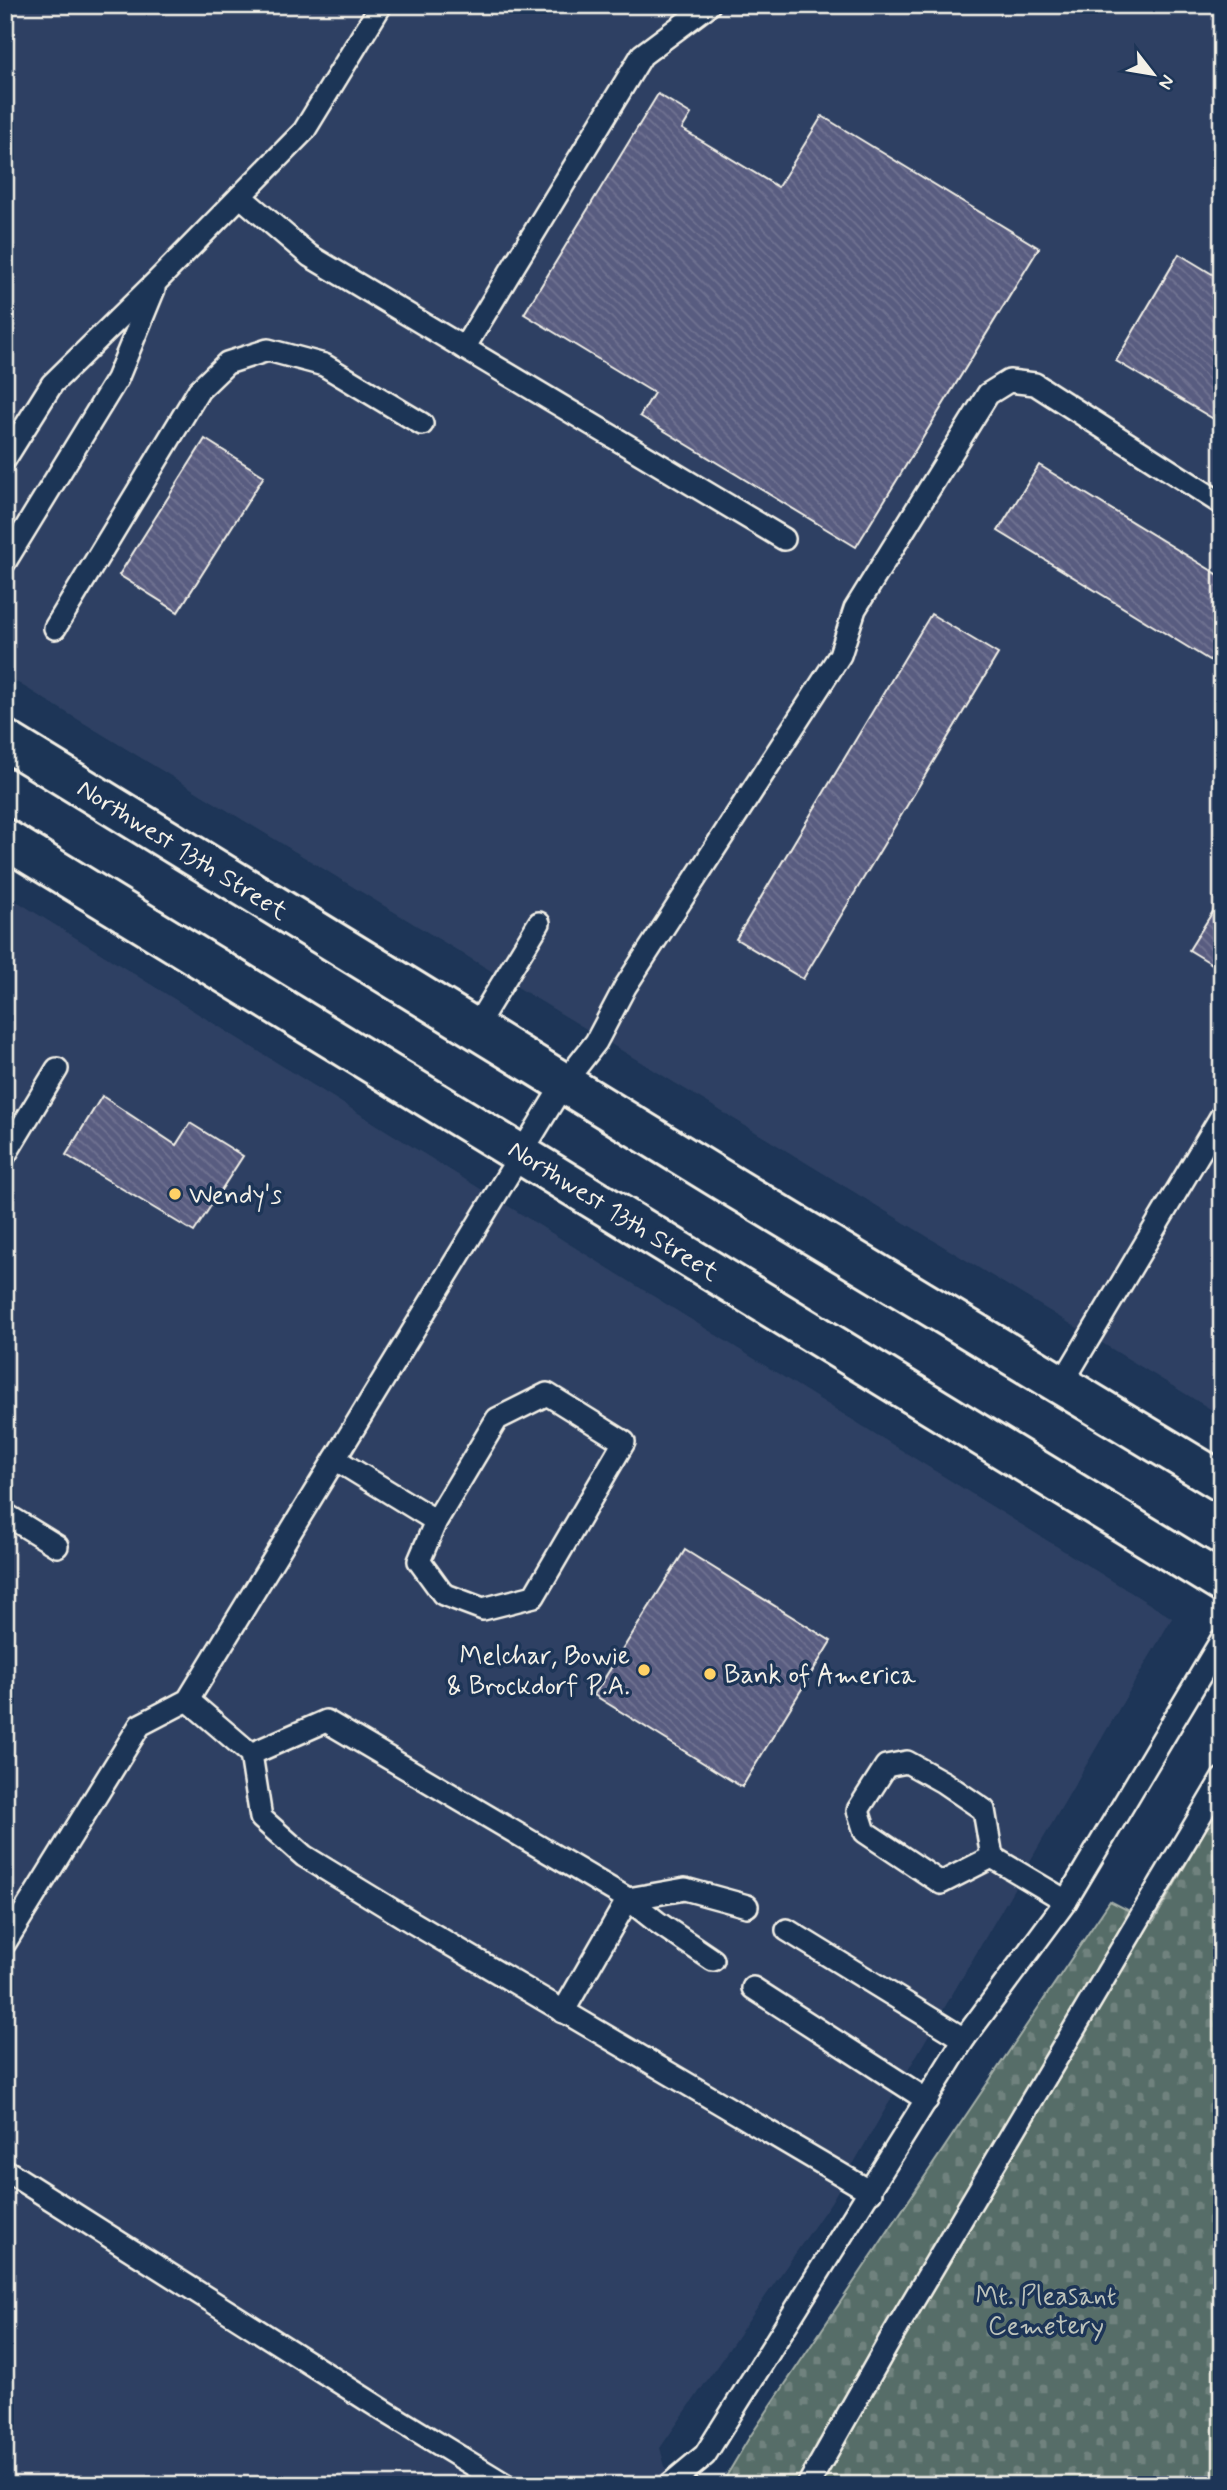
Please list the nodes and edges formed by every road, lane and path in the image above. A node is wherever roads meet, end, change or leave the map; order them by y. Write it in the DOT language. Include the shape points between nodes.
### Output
graph roads {
  1 [pos="381,5"];
  2 [pos="709,5"];
  3 [pos="240,196"];
  4 [pos="158,281"];
  5 [pos="464,348"];
  6 [pos="422,424"];
  7 [pos="5,459"];
  8 [pos="1222,504"];
  9 [pos="784,539"];
  10 [pos="5,562"];
  11 [pos="55,628"];
  12 [pos="5,740"];
  13 [pos="5,839"];
  14 [pos="539,923"];
  15 [pos="475,1028"];
  16 [pos="57,1069"];
  17 [pos="564,1083"];
  18 [pos="1222,1115"];
  19 [pos="521,1153"];
  20 [pos="5,1155"];
  21 [pos="1061,1385"];
  22 [pos="335,1459"];
  23 [pos="1222,1482"];
  24 [pos="5,1514"];
  25 [pos="436,1521"];
  26 [pos="57,1546"];
  27 [pos="1222,1583"];
  28 [pos="1222,1639"];
  29 [pos="188,1700"];
  30 [pos="251,1754"];
  31 [pos="1222,1779"];
  32 [pos="992,1857"];
  33 [pos="628,1899"];
  34 [pos="1066,1901"];
  35 [pos="747,1906"];
  36 [pos="787,1930"];
  37 [pos="5,1943"];
  38 [pos="713,1960"];
  39 [pos="753,1988"];
  40 [pos="564,2011"];
  41 [pos="964,2039"];
  42 [pos="927,2100"];
  43 [pos="5,2170"];
  44 [pos="871,2192"];
  45 [pos="506,2485"];
  46 [pos="669,2485"];
  47 [pos="808,2485"];
  1 -- 3 [label="lane" via="304,131"];
  2 -- 5 [label="lane" via="642,55"];
  3 -- 4 [label="lane"];
  3 -- 5 [label="lane" via="310,256"];
  4 -- 7 [label="lane" via="52,384"];
  4 -- 10 [label="lane" via="117,379"];
  5 -- 9 [label="lane"];
  6 -- 11 [label="lane" via="324,365 268,350 227,363 199,390"];
  8 -- 17 [label="lane" via="1035,384 1009,382 988,394 855,610 840,656 625,986 596,1042"];
  12 -- 15 [label="main road, Northwest 13th Street"];
  13 -- 19 [label="main road, Northwest 13th Street"];
  14 -- 15 [label="lane"];
  15 -- 17 [label="main road, Northwest 13th Street"];
  16 -- 20 [label="lane"];
  17 -- 19 [label="lane"];
  17 -- 21 [label="main road, Northwest 13th Street"];
  18 -- 21 [label="lane"];
  19 -- 22 [label="lane"];
  19 -- 27 [label="main road, Northwest 13th Street"];
  21 -- 23 [label="main road, Northwest 13th Street"];
  22 -- 25 [label="lane"];
  22 -- 29 [label="lane"];
  24 -- 26 [label="lane"];
  25 -- 25 [label="lane" via="419,1561 443,1594 483,1609 534,1596 624,1442 547,1394 497,1419"];
  28 -- 34 [label="lane"];
  29 -- 30 [label="lane"];
  29 -- 37 [label="lane" via="140,1725"];
  30 -- 33 [label="lane" via="326,1721"];
  30 -- 40 [label="lane" via="261,1818 304,1856"];
  31 -- 47 [label="lane"];
  32 -- 32 [label="lane" via="984,1810 907,1762 886,1766 858,1810 865,1832 941,1883"];
  32 -- 34 [label="lane"];
  33 -- 35 [label="lane" via="685,1889"];
  33 -- 38 [label="lane"];
  33 -- 40 [label="lane"];
  34 -- 41 [label="lane"];
  36 -- 41 [label="lane"];
  39 -- 42 [label="lane"];
  40 -- 44 [label="lane"];
  41 -- 42 [label="lane"];
  42 -- 44 [label="lane"];
  43 -- 45 [label="lane"];
  44 -- 46 [label="lane" via="705,2455"];
}
